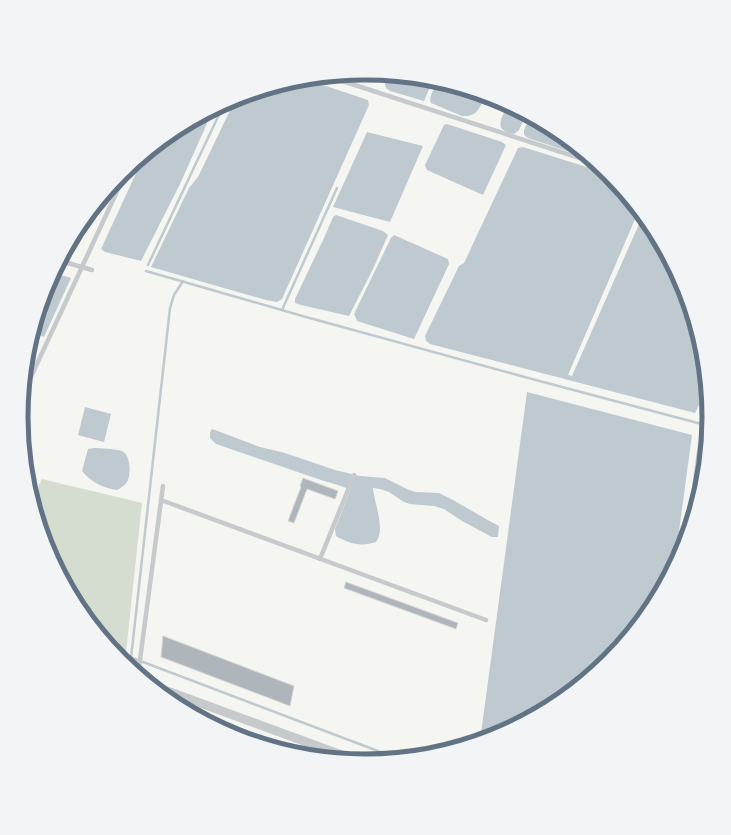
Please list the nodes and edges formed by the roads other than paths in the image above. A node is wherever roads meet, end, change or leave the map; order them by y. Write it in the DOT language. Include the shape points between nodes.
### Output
graph roads {
  1 [pos="345,81"];
  2 [pos="581,159"];
  3 [pos="117,190"];
  4 [pos="66,262"];
  5 [pos="82,267"];
  6 [pos="92,270"];
  7 [pos="31,378"];
  8 [pos="354,475"];
  9 [pos="163,486"];
  10 [pos="161,500"];
  11 [pos="320,559"];
  12 [pos="486,620"];
  13 [pos="139,667"];
  14 [pos="169,692"];
  15 [pos="338,754"];
  1 -- 2 [label="lane"];
  3 -- 5 [label="lane"];
  4 -- 5 [label="lane"];
  5 -- 6 [label="lane"];
  5 -- 7 [label="lane"];
  8 -- 11 [label="lane"];
  9 -- 10 [label="lane"];
  10 -- 11 [label="lane"];
  10 -- 13 [label="lane"];
  11 -- 12 [label="lane"];
  14 -- 15 [label="street"];
}
